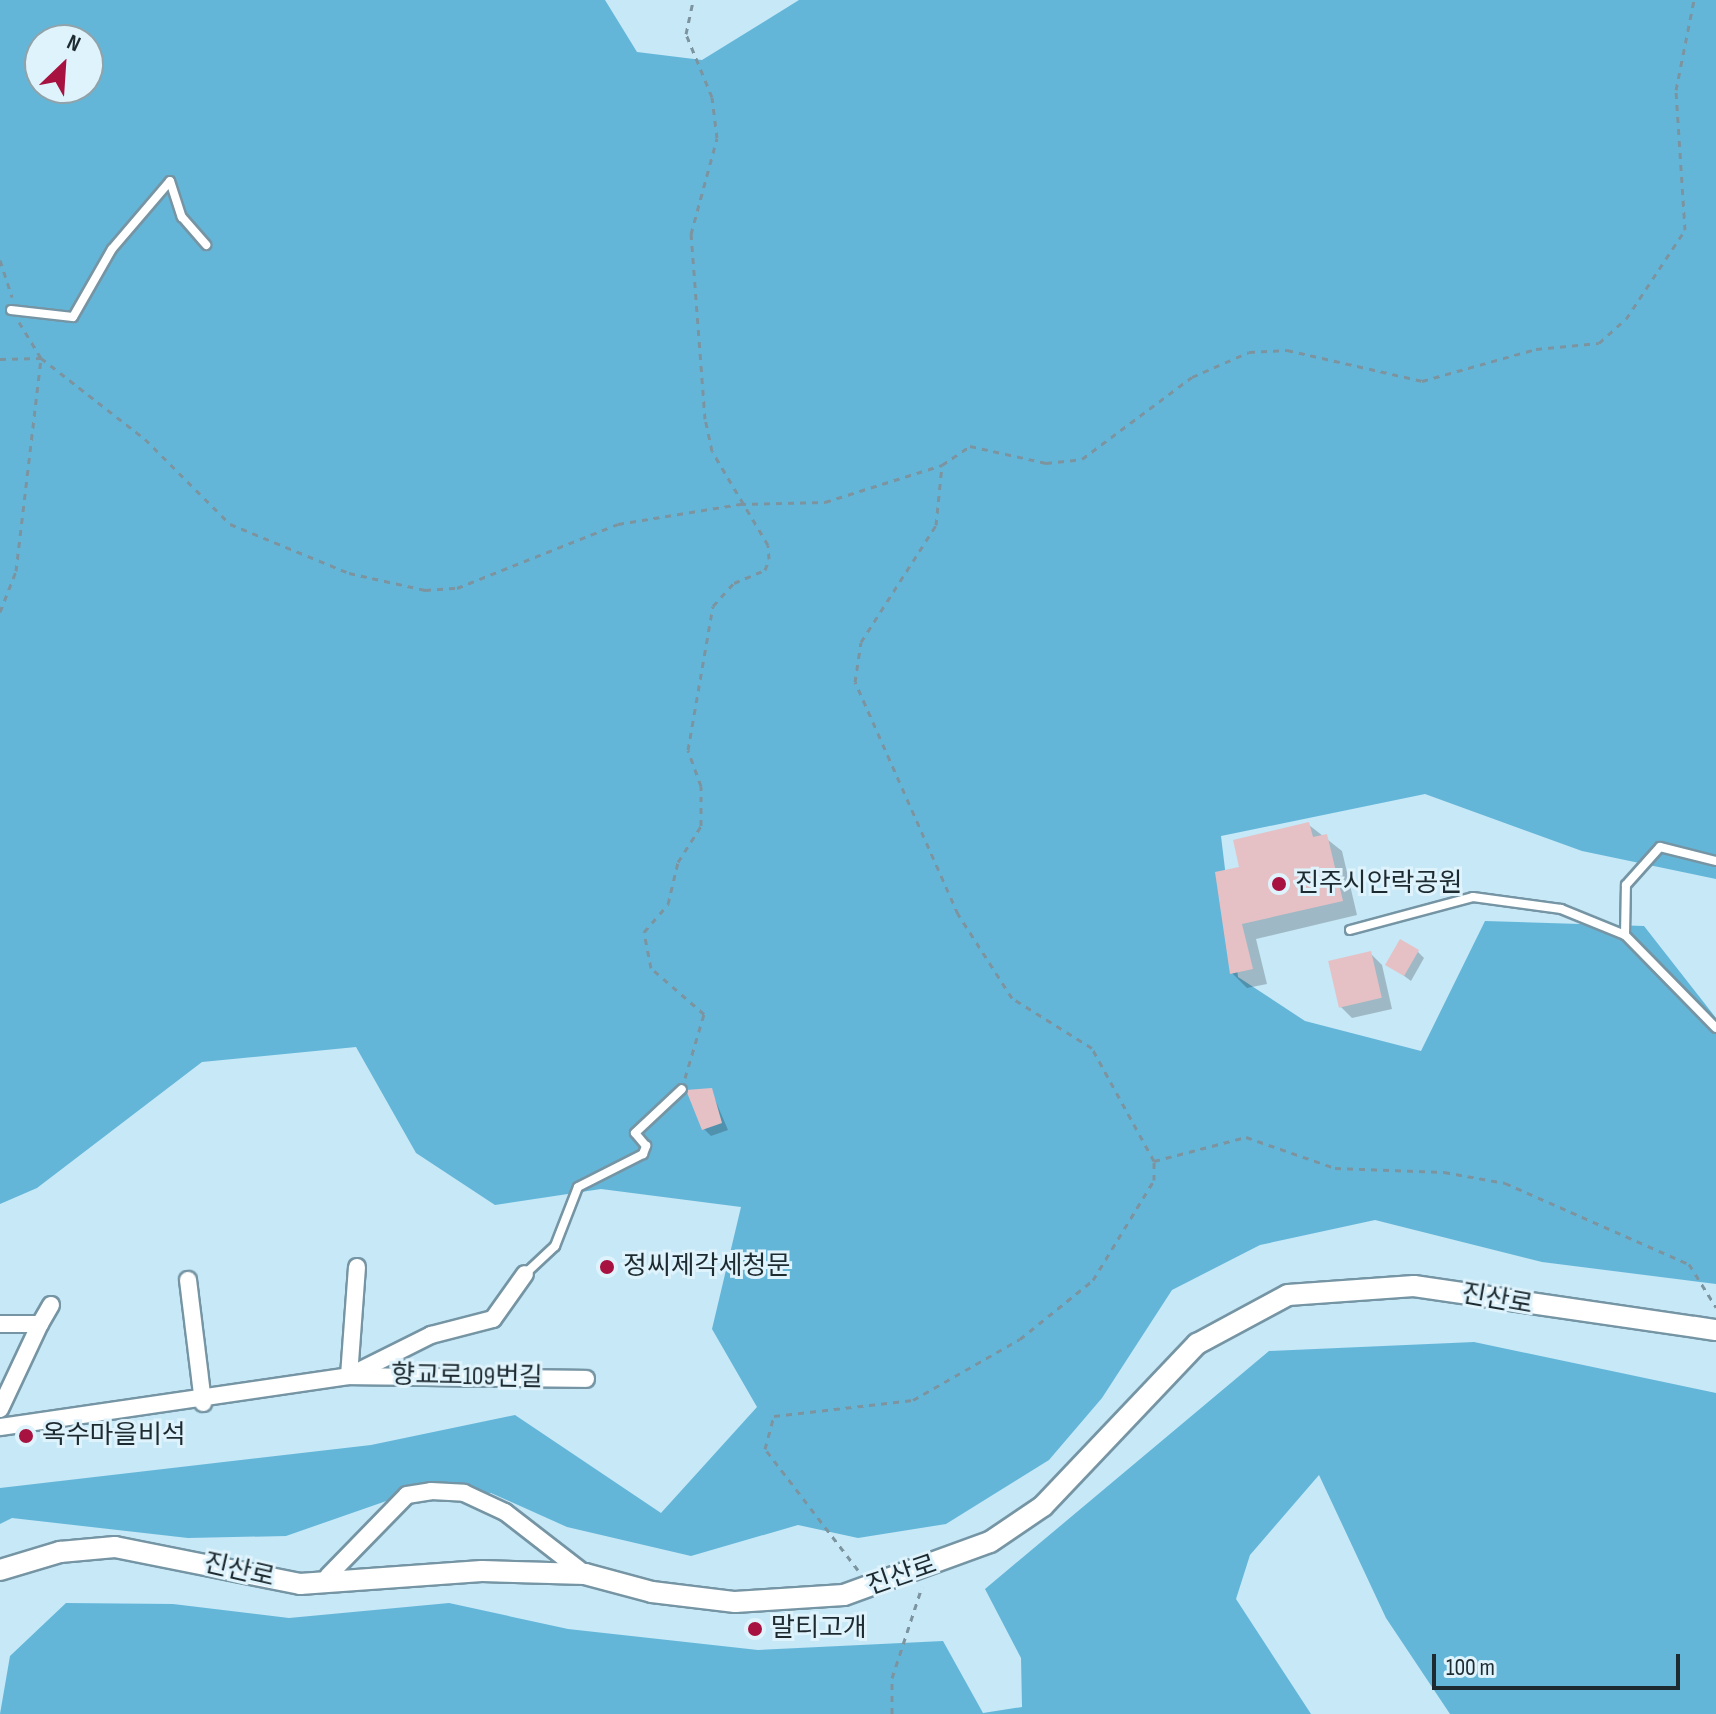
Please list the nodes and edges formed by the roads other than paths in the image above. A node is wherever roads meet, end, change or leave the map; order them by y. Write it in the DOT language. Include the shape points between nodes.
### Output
graph roads {
  1 [pos="206,245"];
  2 [pos="11,310"];
  3 [pos="1716,861"];
  4 [pos="1350,930"];
  5 [pos="1625,935"];
  6 [pos="1716,1028"];
  7 [pos="682,1089"];
  8 [pos="357,1267"];
  9 [pos="525,1274"];
  10 [pos="188,1280"];
  11 [pos="51,1305"];
  12 [pos="0,1324"];
  13 [pos="40,1324"];
  14 [pos="1716,1330"];
  15 [pos="349,1376"];
  16 [pos="586,1379"];
  17 [pos="203,1403"];
  18 [pos="0,1409"];
  19 [pos="0,1427"];
  20 [pos="0,1570"];
  21 [pos="585,1574"];
  22 [pos="328,1576"];
  1 -- 2 [label="lane" via="182,217 170,181 96,272 73,317"];
  3 -- 5 [label="lane" via="1660,847 1626,885"];
  4 -- 5 [label="lane" via="1473,897 1561,909"];
  5 -- 6 [label="lane"];
  7 -- 9 [label="lane" via="635,1133 646,1146 643,1154 578,1187 555,1246"];
  8 -- 15 [label="street"];
  9 -- 15 [label="street, 향교로109번길" via="493,1319 431,1335"];
  10 -- 17 [label="street"];
  11 -- 13 [label="street"];
  12 -- 13 [label="street"];
  13 -- 18 [label="street"];
  14 -- 21 [label="street, 진산로" via="1414,1286 1288,1295 1197,1344 1043,1506 990,1542 844,1595 735,1602 652,1592"];
  15 -- 16 [label="street, 향교로109번길"];
  15 -- 17 [label="street, 향교로109번길"];
  17 -- 19 [label="street, 향교로109번길"];
  20 -- 22 [label="street, 진산로" via="60,1552 115,1547 269,1581"];
  21 -- 22 [label="street, 진산로"];
  21 -- 22 [label="street" via="505,1512 464,1493 431,1491 407,1495"];
}
